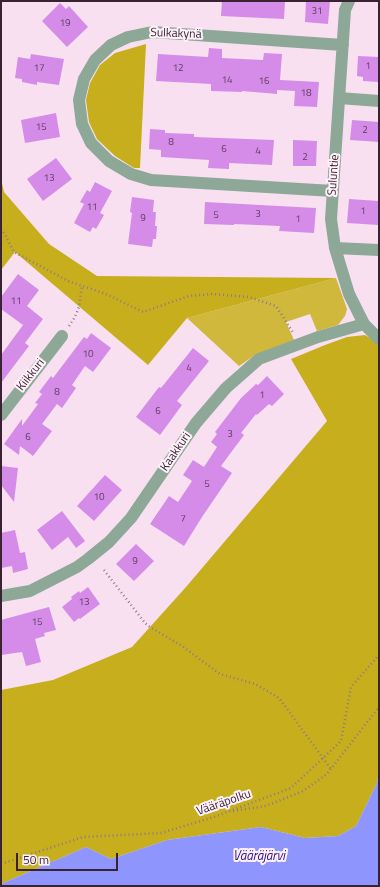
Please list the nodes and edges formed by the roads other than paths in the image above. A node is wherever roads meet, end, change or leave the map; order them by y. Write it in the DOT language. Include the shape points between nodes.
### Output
graph roads {
  1 [pos="349,1"];
  2 [pos="343,45"];
  3 [pos="339,98"];
  4 [pos="379,101"];
  5 [pos="333,191"];
  6 [pos="335,248"];
  7 [pos="379,250"];
  8 [pos="364,324"];
  9 [pos="62,336"];
  10 [pos="379,339"];
  11 [pos="2,410"];
  12 [pos="1,596"];
  1 -- 2 [label="street, Suluntie" via="345,10"];
  2 -- 3 [label="street, Suluntie"];
  2 -- 5 [label="street, Sulkakynä" via="152,32 128,37 110,45 95,60 84,79 79,100 82,124 91,143 109,161 130,174 151,180"];
  3 -- 4 [label="street"];
  3 -- 5 [label="street, Suluntie"];
  5 -- 6 [label="street, Suluntie" via="331,219"];
  6 -- 7 [label="street"];
  6 -- 8 [label="street, Suluntie" via="349,294"];
  8 -- 10 [label="street, Suluntie"];
  8 -- 12 [label="street, Kaakkuri" via="318,337 259,359 226,388 196,423 131,518 109,542 77,567 30,591"];
  9 -- 11 [label="street, Kiikkuri"];
}
